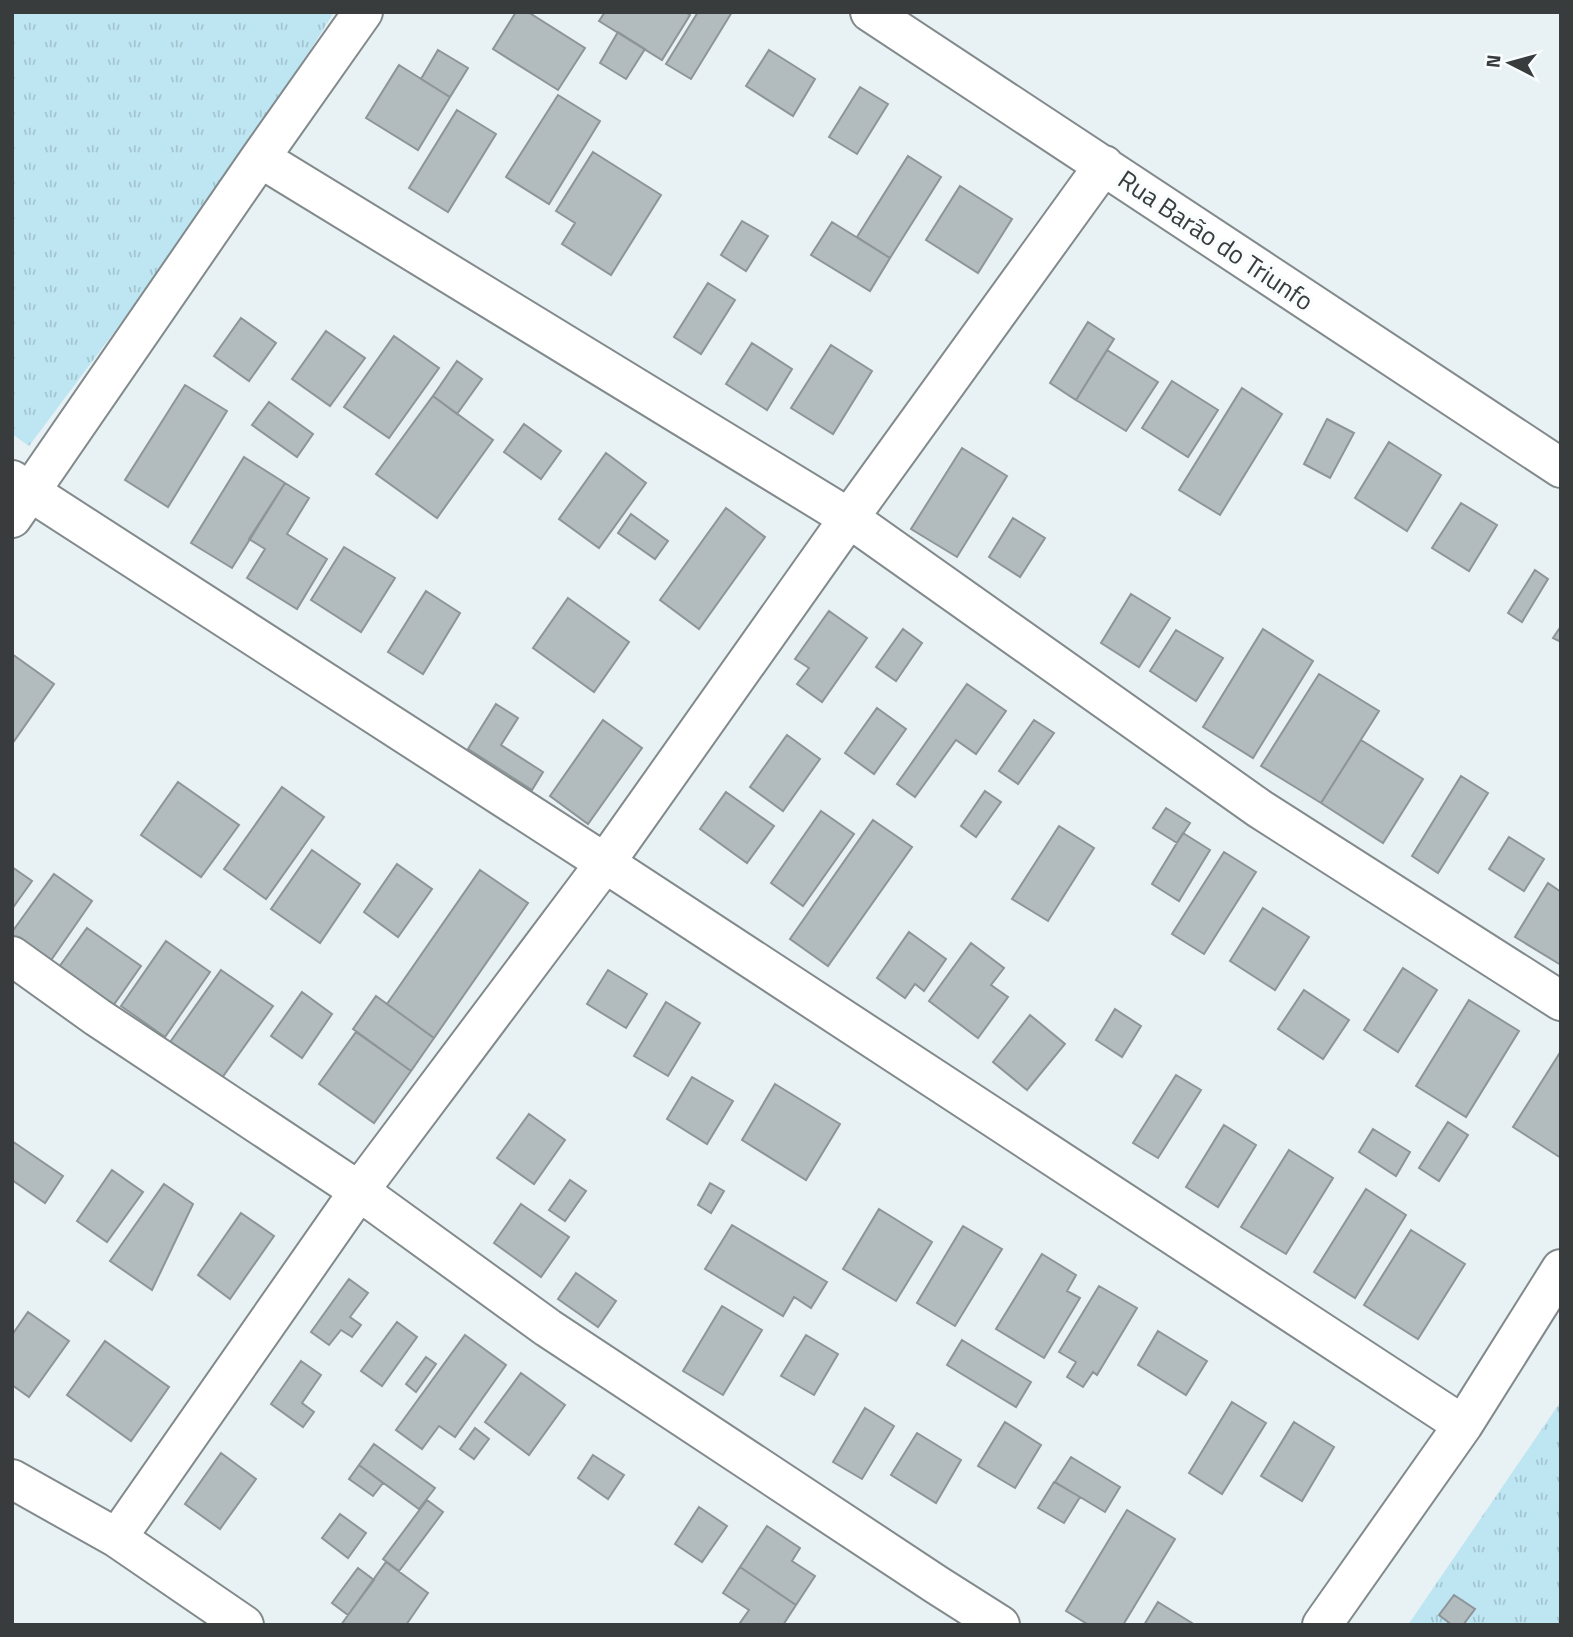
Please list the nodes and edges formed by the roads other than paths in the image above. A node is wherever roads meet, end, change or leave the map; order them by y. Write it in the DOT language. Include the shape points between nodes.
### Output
graph roads {
  1 [pos="363,12"];
  2 [pos="870,12"];
  3 [pos="260,159"];
  4 [pos="1104,165"];
  5 [pos="1561,468"];
  6 [pos="18,496"];
  7 [pos="849,519"];
  8 [pos="605,863"];
  9 [pos="12,956"];
  10 [pos="1561,1002"];
  11 [pos="359,1191"];
  12 [pos="1561,1269"];
  13 [pos="1463,1425"];
  14 [pos="12,1479"];
  15 [pos="117,1538"];
  16 [pos="244,1625"];
  17 [pos="1000,1625"];
  18 [pos="1322,1625"];
  1 -- 3 [label="street"];
  2 -- 4 [label="street, Rua Barão do Triunfo"];
  3 -- 6 [label="street"];
  3 -- 7 [label="street"];
  4 -- 5 [label="street, Rua Barão do Triunfo"];
  4 -- 7 [label="street"];
  6 -- 8 [label="street"];
  7 -- 8 [label="street"];
  7 -- 10 [label="street" via="1260,809"];
  8 -- 11 [label="street"];
  8 -- 13 [label="street"];
  9 -- 11 [label="street"];
  11 -- 15 [label="street"];
  11 -- 17 [label="street" via="548,1328"];
  12 -- 13 [label="street"];
  13 -- 18 [label="street"];
  14 -- 15 [label="street"];
  15 -- 16 [label="street"];
}
